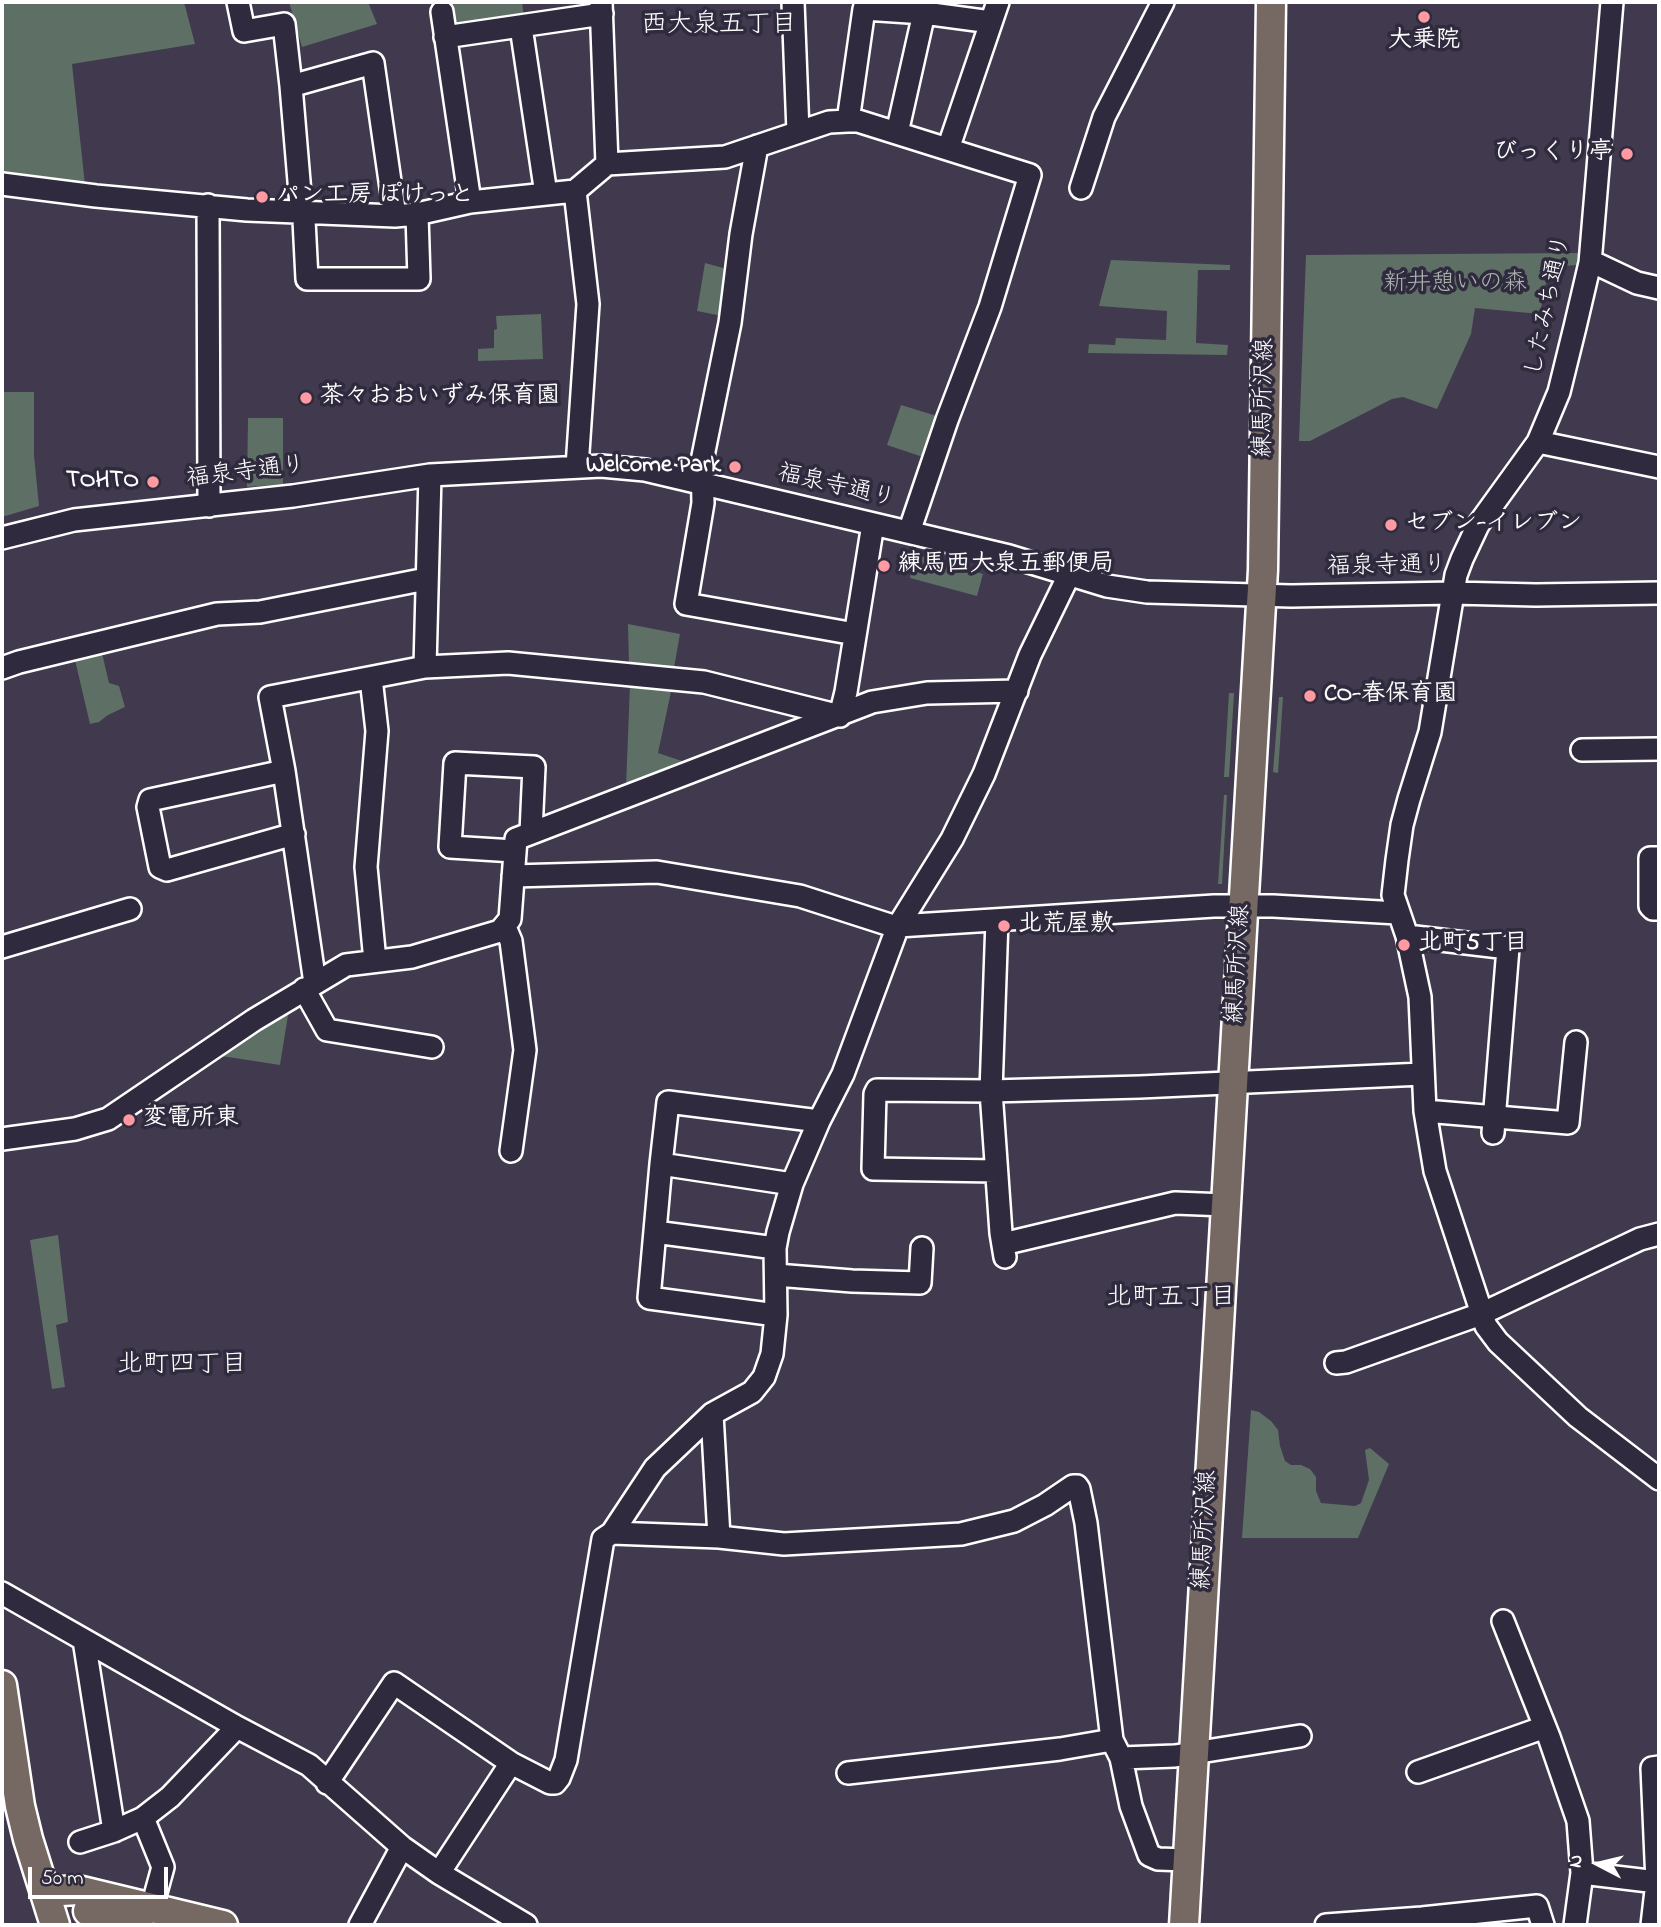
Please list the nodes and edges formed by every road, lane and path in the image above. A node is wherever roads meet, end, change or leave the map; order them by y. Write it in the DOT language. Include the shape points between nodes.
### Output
graph roads {
  1 [pos="238,2"];
  2 [pos="793,2"];
  3 [pos="1163,2"];
  4 [pos="1270,2"];
  5 [pos="1612,2"];
  6 [pos="602,8"];
  7 [pos="442,12"];
  8 [pos="995,12"];
  9 [pos="924,13"];
  10 [pos="521,26"];
  11 [pos="445,37"];
  12 [pos="291,86"];
  13 [pos="848,121"];
  14 [pos="798,132"];
  15 [pos="897,133"];
  16 [pos="757,146"];
  17 [pos="948,149"];
  18 [pos="607,164"];
  19 [pos="2,184"];
  20 [pos="1081,188"];
  21 [pos="575,191"];
  22 [pos="546,194"];
  23 [pos="470,202"];
  24 [pos="208,205"];
  25 [pos="302,211"];
  26 [pos="417,214"];
  27 [pos="395,216"];
  28 [pos="1590,263"];
  29 [pos="1659,288"];
  30 [pos="1538,442"];
  31 [pos="577,467"];
  32 [pos="1659,467"];
  33 [pos="429,475"];
  34 [pos="702,484"];
  35 [pos="209,506"];
  36 [pos="873,524"];
  37 [pos="909,532"];
  38 [pos="2,538"];
  39 [pos="1069,575"];
  40 [pos="426,579"];
  41 [pos="1453,593"];
  42 [pos="1659,593"];
  43 [pos="1262,596"];
  44 [pos="855,634"];
  45 [pos="425,667"];
  46 [pos="2,668"];
  47 [pos="371,678"];
  48 [pos="1017,691"];
  49 [pos="840,716"];
  50 [pos="1659,749"];
  51 [pos="1582,750"];
  52 [pos="284,771"];
  53 [pos="531,832"];
  54 [pos="294,834"];
  55 [pos="514,851"];
  56 [pos="1659,858"];
  57 [pos="513,877"];
  58 [pos="1243,906"];
  59 [pos="130,909"];
  60 [pos="1659,909"];
  61 [pos="1398,913"];
  62 [pos="998,920"];
  63 [pos="898,926"];
  64 [pos="505,927"];
  65 [pos="1406,936"];
  66 [pos="2,947"];
  67 [pos="376,961"];
  68 [pos="309,986"];
  69 [pos="1576,1042"];
  70 [pos="432,1047"];
  71 [pos="1422,1073"];
  72 [pos="1233,1082"];
  73 [pos="992,1091"];
  74 [pos="1424,1111"];
  75 [pos="819,1121"];
  76 [pos="1494,1125"];
  77 [pos="2,1139"];
  78 [pos="511,1151"];
  79 [pos="661,1164"];
  80 [pos="996,1171"];
  81 [pos="792,1184"];
  82 [pos="1226,1205"];
  83 [pos="655,1232"];
  84 [pos="1659,1234"];
  85 [pos="775,1248"];
  86 [pos="922,1248"];
  87 [pos="776,1275"];
  88 [pos="1481,1314"];
  89 [pos="776,1315"];
  90 [pos="1336,1363"];
  91 [pos="712,1414"];
  92 [pos="1659,1479"];
  93 [pos="612,1533"];
  94 [pos="719,1537"];
  95 [pos="2,1593"];
  96 [pos="1503,1622"];
  97 [pos="84,1640"];
  98 [pos="2,1685"];
  99 [pos="237,1727"];
  100 [pos="1545,1727"];
  101 [pos="1300,1736"];
  102 [pos="6,1747"];
  103 [pos="1116,1749"];
  104 [pos="1194,1751"];
  105 [pos="511,1763"];
  106 [pos="1659,1768"];
  107 [pos="1418,1772"];
  108 [pos="848,1773"];
  109 [pos="327,1783"];
  110 [pos="143,1818"];
  111 [pos="114,1830"];
  112 [pos="80,1842"];
  113 [pos="402,1847"];
  114 [pos="1187,1860"];
  115 [pos="439,1873"];
  116 [pos="1582,1873"];
  117 [pos="1657,1882"];
  118 [pos="45,1892"];
  119 [pos="146,1916"];
  120 [pos="522,1924"];
  121 [pos="55,1925"];
  122 [pos="223,1925"];
  123 [pos="360,1925"];
  124 [pos="1184,1925"];
  125 [pos="1326,1925"];
  126 [pos="1544,1925"];
  127 [pos="1575,1925"];
  128 [pos="1653,1925"];
  1 -- 12 [label="street" via="244,31 284,24"];
  2 -- 14 [label="street"];
  3 -- 20 [label="street" via="1104,117"];
  4 -- 43 [label="main road, 練馬所沢線"];
  5 -- 28 [label="street, したみち通り"];
  6 -- 10 [label="street"];
  6 -- 18 [label="street"];
  7 -- 11 [label="street"];
  8 -- 9 [label="street"];
  8 -- 17 [label="street"];
  9 -- 13 [label="street" via="864,9"];
  9 -- 15 [label="street"];
  10 -- 11 [label="street"];
  10 -- 22 [label="street"];
  11 -- 23 [label="street"];
  12 -- 25 [label="street"];
  12 -- 27 [label="street" via="373,63"];
  13 -- 14 [label="street"];
  13 -- 15 [label="street"];
  14 -- 16 [label="street"];
  15 -- 17 [label="street"];
  16 -- 18 [label="street" via="725,157"];
  16 -- 34 [label="street" via="730,323 702,461"];
  17 -- 37 [label="street" via="1030,175 990,307"];
  18 -- 21 [label="street"];
  19 -- 24 [label="street"];
  21 -- 22 [label="street"];
  21 -- 31 [label="street" via="588,304"];
  22 -- 23 [label="street"];
  23 -- 26 [label="street"];
  24 -- 25 [label="street"];
  24 -- 35 [label="street"];
  25 -- 26 [label="street" via="307,279 419,279"];
  25 -- 27 [label="street"];
  26 -- 27 [label="street"];
  28 -- 29 [label="street"];
  28 -- 30 [label="street, したみち通り" via="1559,392"];
  30 -- 32 [label="street"];
  30 -- 41 [label="street, したみち通り" via="1478,525"];
  31 -- 33 [label="street, 福泉寺通り"];
  31 -- 34 [label="street, 福泉寺通り" via="645,470"];
  33 -- 35 [label="street, 福泉寺通り"];
  33 -- 40 [label="street"];
  34 -- 36 [label="street, 福泉寺通り"];
  34 -- 44 [label="street" via="703,503 685,604"];
  35 -- 38 [label="street, 福泉寺通り" via="74,520"];
  36 -- 37 [label="street, 福泉寺通り"];
  36 -- 44 [label="street"];
  37 -- 39 [label="street, 福泉寺通り"];
  39 -- 43 [label="street, 福泉寺通り" via="1147,592"];
  39 -- 48 [label="street"];
  40 -- 45 [label="street"];
  40 -- 46 [label="street" via="260,612 217,614"];
  41 -- 42 [label="street, 福泉寺通り"];
  41 -- 43 [label="street, 福泉寺通り"];
  41 -- 61 [label="street, したみち通り" via="1430,732 1402,825 1394,895"];
  43 -- 58 [label="main road, 練馬所沢線"];
  44 -- 49 [label="street"];
  45 -- 47 [label="street"];
  45 -- 49 [label="street" via="508,663 684,679"];
  47 -- 52 [label="street" via="270,697"];
  47 -- 67 [label="street" via="377,731 366,867"];
  48 -- 49 [label="street" via="927,693 872,702"];
  48 -- 63 [label="street" via="952,839"];
  49 -- 53 [label="street"];
  50 -- 51 [label="street"];
  52 -- 54 [label="street"];
  52 -- 54 [label="street" via="150,800 148,807 160,867 167,870"];
  53 -- 55 [label="street" via="516,839"];
  53 -- 55 [label="street" via="534,767 455,763 450,847"];
  54 -- 68 [label="street"];
  55 -- 57 [label="street"];
  56 -- 60 [label="street" via="1650,858 1650,906"];
  57 -- 63 [label="street" via="657,872 800,896"];
  57 -- 64 [label="street" via="510,919"];
  58 -- 61 [label="street"];
  58 -- 62 [label="street"];
  58 -- 72 [label="main road, 練馬所沢線"];
  59 -- 66 [label="street"];
  61 -- 65 [label="street, したみち通り"];
  62 -- 63 [label="street"];
  62 -- 73 [label="street"];
  63 -- 75 [label="street" via="843,1074"];
  64 -- 67 [label="street" via="412,957"];
  64 -- 78 [label="street" via="511,941 525,1050"];
  65 -- 71 [label="street, したみち通り" via="1420,997"];
  65 -- 76 [label="street" via="1508,948"];
  67 -- 68 [label="street" via="346,965"];
  68 -- 70 [label="street" via="327,1030"];
  68 -- 77 [label="street" via="108,1118 75,1129"];
  69 -- 76 [label="street" via="1568,1123"];
  71 -- 72 [label="street"];
  71 -- 74 [label="street, したみち通り"];
  72 -- 73 [label="street"];
  72 -- 82 [label="main road, 練馬所沢線"];
  73 -- 80 [label="street"];
  73 -- 80 [label="street" via="877,1090 873,1169"];
  74 -- 76 [label="street"];
  74 -- 88 [label="street, したみち通り" via="1435,1171"];
  75 -- 79 [label="street" via="668,1102"];
  75 -- 81 [label="street"];
  79 -- 81 [label="street"];
  79 -- 83 [label="street"];
  80 -- 82 [label="street" via="1004,1250 1175,1203"];
  81 -- 85 [label="street"];
  82 -- 104 [label="main road, 練馬所沢線"];
  83 -- 85 [label="street"];
  83 -- 89 [label="street" via="649,1298"];
  84 -- 88 [label="street" via="1640,1238"];
  85 -- 87 [label="street"];
  86 -- 87 [label="street" via="920,1283"];
  87 -- 89 [label="street"];
  88 -- 90 [label="street"];
  88 -- 92 [label="street, したみち通り" via="1498,1342 1578,1417"];
  89 -- 91 [label="street" via="764,1377 752,1392"];
  91 -- 93 [label="street" via="654,1468"];
  91 -- 94 [label="street"];
  93 -- 94 [label="street"];
  93 -- 105 [label="street" via="603,1539 566,1760 559,1778 550,1783"];
  94 -- 103 [label="street" via="784,1544 961,1534 1014,1521 1077,1486"];
  95 -- 97 [label="street"];
  96 -- 100 [label="street"];
  97 -- 99 [label="street"];
  97 -- 111 [label="street"];
  98 -- 102 [label="main road"];
  99 -- 109 [label="street" via="309,1765"];
  99 -- 110 [label="street" via="170,1797"];
  100 -- 107 [label="street"];
  100 -- 116 [label="street" via="1578,1821"];
  101 -- 104 [label="street"];
  102 -- 118 [label="main road"];
  103 -- 104 [label="street" via="1175,1756"];
  103 -- 108 [label="street" via="1059,1749"];
  103 -- 114 [label="street" via="1149,1855"];
  104 -- 114 [label="main road, 練馬所沢線"];
  105 -- 109 [label="street" via="394,1683"];
  105 -- 115 [label="street"];
  106 -- 117 [label="street" via="1652,1768"];
  109 -- 113 [label="street"];
  110 -- 111 [label="street"];
  110 -- 119 [label="street" via="163,1867"];
  111 -- 112 [label="street"];
  113 -- 115 [label="street"];
  113 -- 123 [label="street"];
  114 -- 124 [label="main road, 練馬所沢線"];
  115 -- 120 [label="street"];
  116 -- 117 [label="street"];
  116 -- 127 [label="street"];
  117 -- 128 [label="street"];
  118 -- 119 [label="main road" via="83,1910"];
  118 -- 121 [label="main road"];
  119 -- 122 [label="main road"];
  125 -- 126 [label="street" via="1537,1906"];
}
